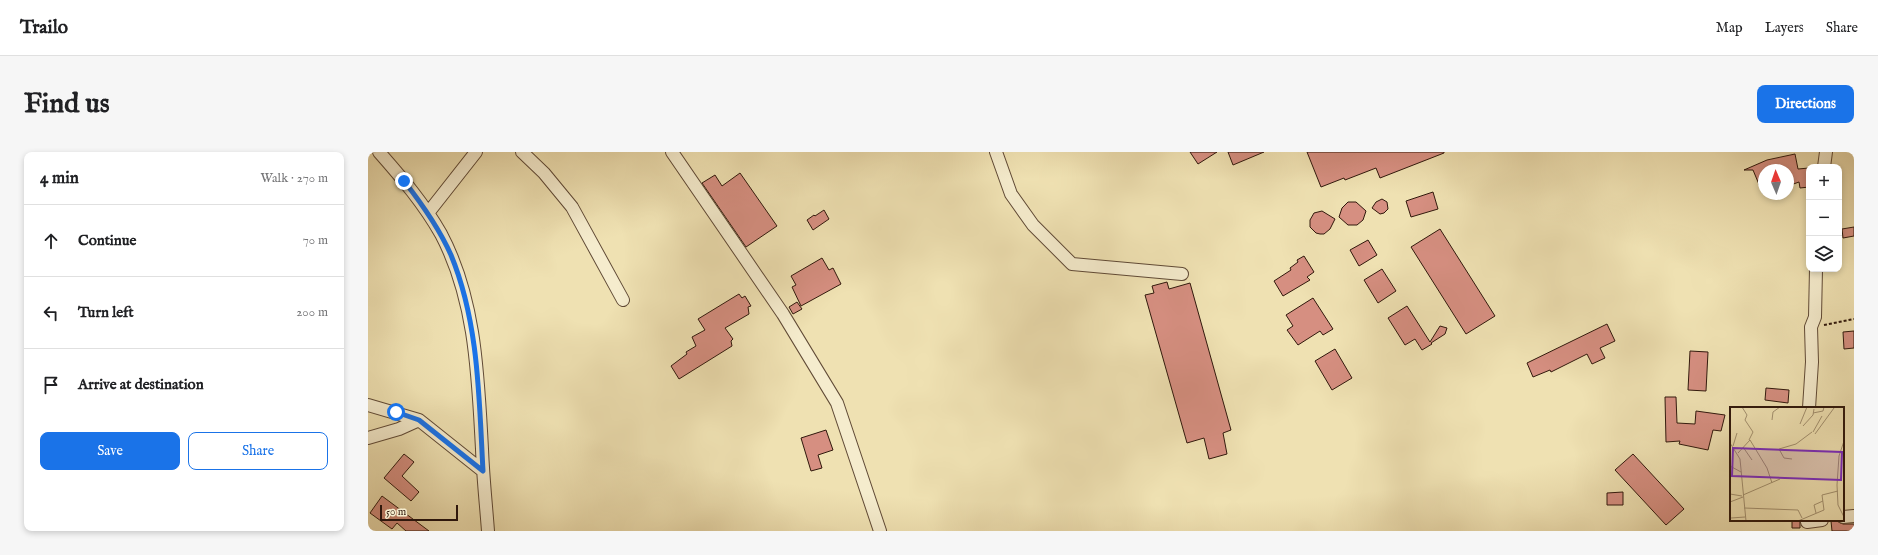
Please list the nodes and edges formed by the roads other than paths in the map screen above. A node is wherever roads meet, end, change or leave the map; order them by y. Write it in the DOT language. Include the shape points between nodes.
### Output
graph roads {
  1 [pos="379,152"];
  2 [pos="476,152"];
  3 [pos="522,152"];
  4 [pos="672,152"];
  5 [pos="996,152"];
  6 [pos="1826,152"];
  7 [pos="1824,164"];
  8 [pos="428,213"];
  9 [pos="1816,272"];
  10 [pos="1182,274"];
  11 [pos="623,300"];
  12 [pos="368,405"];
  13 [pos="1809,407"];
  14 [pos="419,420"];
  15 [pos="368,438"];
  16 [pos="483,471"];
  17 [pos="1854,516"];
  18 [pos="1844,517"];
  19 [pos="1818,521"];
  20 [pos="1808,524"];
  21 [pos="488,531"];
  22 [pos="880,531"];
  1 -- 8 [label="street"];
  2 -- 8 [label="street"];
  3 -- 11 [label="street" via="544,173 574,210"];
  4 -- 22 [label="street" via="783,314 837,403"];
  5 -- 10 [label="street" via="1011,194 1033,225 1072,264"];
  6 -- 7 [label="street"];
  8 -- 16 [label="street" via="451,255 466,302 474,345"];
  9 -- 13 [label="street" via="1815,317 1811,327"];
  12 -- 14 [label="street"];
  14 -- 15 [label="street"];
  14 -- 16 [label="street"];
  16 -- 21 [label="street"];
  17 -- 18 [label="street"];
  19 -- 20 [label="street"];
}
